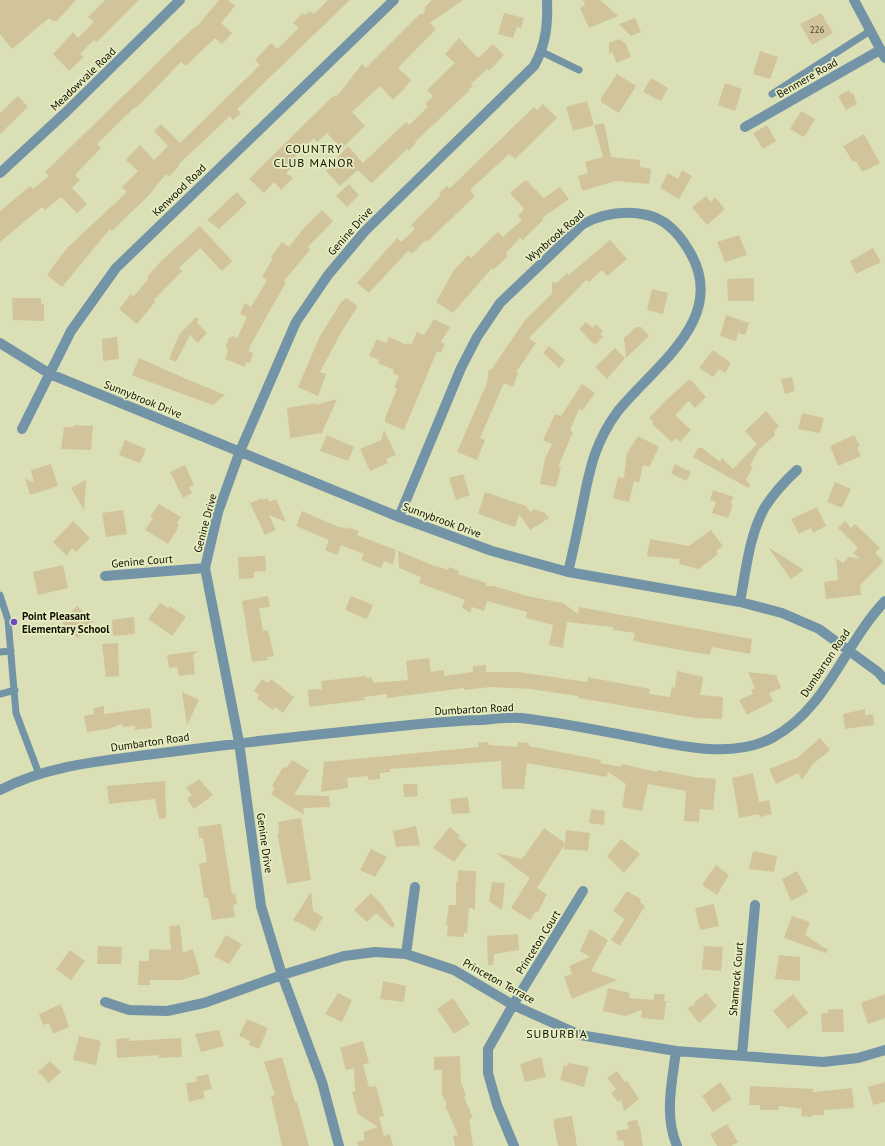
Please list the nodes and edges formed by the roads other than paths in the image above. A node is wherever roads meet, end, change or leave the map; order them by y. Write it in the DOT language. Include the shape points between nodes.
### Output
graph roads {
  1 [pos="180,0"];
  2 [pos="394,0"];
  3 [pos="547,0"];
  4 [pos="854,0"];
  5 [pos="870,31"];
  6 [pos="542,52"];
  7 [pos="883,54"];
  8 [pos="579,70"];
  9 [pos="772,94"];
  10 [pos="745,127"];
  11 [pos="0,173"];
  12 [pos="0,343"];
  13 [pos="50,374"];
  14 [pos="22,430"];
  15 [pos="240,451"];
  16 [pos="797,470"];
  17 [pos="399,517"];
  18 [pos="205,568"];
  19 [pos="568,572"];
  20 [pos="106,576"];
  21 [pos="0,595"];
  22 [pos="885,601"];
  23 [pos="740,602"];
  24 [pos="3,614"];
  25 [pos="848,650"];
  26 [pos="11,651"];
  27 [pos="0,652"];
  28 [pos="885,680"];
  29 [pos="14,690"];
  30 [pos="0,694"];
  31 [pos="239,742"];
  32 [pos="39,774"];
  33 [pos="0,790"];
  34 [pos="415,887"];
  35 [pos="584,891"];
  36 [pos="755,905"];
  37 [pos="406,954"];
  38 [pos="282,975"];
  39 [pos="105,1002"];
  40 [pos="513,1005"];
  41 [pos="885,1050"];
  42 [pos="676,1051"];
  43 [pos="742,1055"];
  44 [pos="339,1146"];
  45 [pos="514,1146"];
  46 [pos="677,1146"];
  1 -- 11 [label="street, Meadowvale Road"];
  2 -- 13 [label="street, Kenwood Road" via="116,268 71,331"];
  3 -- 6 [label="street, Genine Drive" via="546,38"];
  4 -- 5 [label="street"];
  5 -- 7 [label="street"];
  5 -- 9 [label="lane"];
  6 -- 8 [label="lane"];
  6 -- 15 [label="street, Genine Drive" via="534,66 365,231 328,274 296,322"];
  7 -- 10 [label="street, Benmere Road"];
  12 -- 13 [label="street, Sunnybrook Drive"];
  13 -- 14 [label="street, Kenwood Road"];
  13 -- 15 [label="street, Sunnybrook Drive"];
  15 -- 17 [label="street, Sunnybrook Drive"];
  15 -- 18 [label="street, Genine Drive" via="218,512"];
  16 -- 23 [label="street" via="779,487 757,526"];
  17 -- 19 [label="street, Sunnybrook Drive" via="492,551"];
  17 -- 19 [label="street, Wynbrook Road" via="461,368 477,337 500,303 584,224 598,216 620,212 654,216 670,227 695,260 700,278 700,295 687,335 673,354 617,412 595,453"];
  18 -- 20 [label="street, Genine Court"];
  18 -- 31 [label="street, Genine Drive"];
  19 -- 23 [label="street, Sunnybrook Drive"];
  21 -- 24 [label="lane"];
  22 -- 25 [label="street, Dumbarton Road"];
  23 -- 25 [label="street, Sunnybrook Drive" via="782,613 819,629"];
  24 -- 26 [label="lane"];
  25 -- 28 [label="street, Sunnybrook Drive"];
  25 -- 31 [label="street, Dumbarton Road" via="838,670 811,706 792,725 771,739 719,750 518,718 463,720"];
  26 -- 27 [label="lane"];
  26 -- 29 [label="lane"];
  29 -- 30 [label="lane"];
  29 -- 32 [label="lane" via="16,713"];
  31 -- 32 [label="street, Dumbarton Road" via="73,765"];
  31 -- 38 [label="street, Genine Drive" via="261,906"];
  32 -- 33 [label="street, Dumbarton Road"];
  34 -- 37 [label="street"];
  35 -- 40 [label="street, Princeton Court"];
  36 -- 43 [label="street, Shamrock Court"];
  37 -- 38 [label="street, Princeton Terrace" via="375,952 344,956"];
  37 -- 40 [label="street, Princeton Terrace" via="454,970"];
  38 -- 39 [label="street, Princeton Terrace" via="204,1003 167,1010 129,1010"];
  38 -- 44 [label="street, Genine Drive" via="322,1082"];
  40 -- 42 [label="street, Princeton Terrace" via="580,1035"];
  40 -- 45 [label="street, Princeton Court" via="488,1049 488,1073 497,1105"];
  41 -- 43 [label="street, Princeton Terrace" via="858,1058 823,1062"];
  42 -- 43 [label="street, Princeton Terrace"];
  42 -- 46 [label="street" via="670,1103 671,1132"];
}
